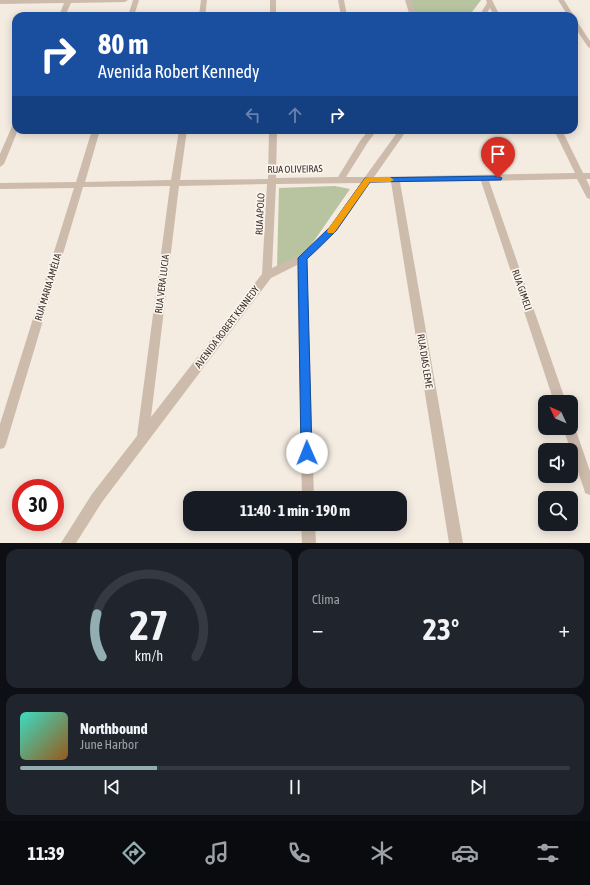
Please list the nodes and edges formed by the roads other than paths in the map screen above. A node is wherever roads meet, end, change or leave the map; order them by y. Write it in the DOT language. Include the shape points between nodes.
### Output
graph roads {
  1 [pos="125,0"];
  2 [pos="136,0"];
  3 [pos="204,0"];
  4 [pos="273,0"];
  5 [pos="341,0"];
  6 [pos="408,0"];
  7 [pos="561,0"];
  8 [pos="69,1"];
  9 [pos="0,2"];
  10 [pos="489,2"];
  11 [pos="64,12"];
  12 [pos="132,12"];
  13 [pos="202,12"];
  14 [pos="273,12"];
  15 [pos="343,12"];
  16 [pos="412,12"];
  17 [pos="484,12"];
  18 [pos="495,12"];
  19 [pos="568,12"];
  20 [pos="578,27"];
  21 [pos="590,46"];
  22 [pos="13,134"];
  23 [pos="95,134"];
  24 [pos="182,134"];
  25 [pos="273,134"];
  26 [pos="363,134"];
  27 [pos="370,134"];
  28 [pos="399,134"];
  29 [pos="560,134"];
  30 [pos="364,142"];
  31 [pos="0,164"];
  32 [pos="586,177"];
  33 [pos="484,178"];
  34 [pos="272,180"];
  35 [pos="341,180"];
  36 [pos="368,180"];
  37 [pos="395,180"];
  38 [pos="175,183"];
  39 [pos="79,185"];
  40 [pos="0,186"];
  41 [pos="590,196"];
  42 [pos="302,258"];
  43 [pos="267,275"];
  44 [pos="558,395"];
  45 [pos="571,435"];
  46 [pos="143,438"];
  47 [pos="0,444"];
  48 [pos="590,490"];
  49 [pos="308,491"];
  50 [pos="308,531"];
  51 [pos="68,543"];
  52 [pos="308,543"];
  53 [pos="456,543"];
  1 -- 8 [label="street"];
  2 -- 12 [label="street"];
  3 -- 13 [label="street"];
  4 -- 14 [label="street"];
  5 -- 15 [label="street"];
  6 -- 16 [label="street"];
  7 -- 19 [label="street"];
  8 -- 9 [label="street"];
  8 -- 11 [label="street"];
  10 -- 17 [label="street"];
  10 -- 18 [label="street"];
  20 -- 21 [label="street"];
  22 -- 31 [label="street"];
  23 -- 39 [label="street, RUA MARIA AMÉLIA"];
  24 -- 38 [label="street, RUA VERA LUCIA"];
  25 -- 34 [label="street, RUA APOLO"];
  26 -- 30 [label="street"];
  27 -- 30 [label="street"];
  28 -- 36 [label="street, AVENIDA ROBERT KENNEDY"];
  29 -- 32 [label="street"];
  30 -- 35 [label="street"];
  32 -- 33 [label="street, RUA OLIVEIRAS"];
  32 -- 41 [label="street"];
  33 -- 37 [label="street, RUA OLIVEIRAS"];
  33 -- 44 [label="street, RUA GIMELI"];
  34 -- 35 [label="street, RUA OLIVEIRAS"];
  34 -- 38 [label="street, RUA OLIVEIRAS"];
  34 -- 43 [label="street, RUA APOLO"];
  35 -- 36 [label="street, RUA OLIVEIRAS"];
  36 -- 37 [label="street, RUA OLIVEIRAS"];
  36 -- 42 [label="street, AVENIDA ROBERT KENNEDY" via="333,229"];
  37 -- 53 [label="street, RUA DIAS LEME"];
  38 -- 39 [label="street, RUA OLIVEIRAS"];
  38 -- 46 [label="street, RUA VERA LUCIA"];
  39 -- 40 [label="street, RUA OLIVEIRAS"];
  39 -- 47 [label="street, RUA MARIA AMÉLIA"];
  42 -- 43 [label="street, AVENIDA ROBERT KENNEDY"];
  42 -- 49 [label="street"];
  43 -- 46 [label="street, AVENIDA ROBERT KENNEDY"];
  45 -- 48 [label="street"];
  46 -- 51 [label="street, AVENIDA ROBERT KENNEDY" via="97,498"];
  50 -- 52 [label="street"];
}
